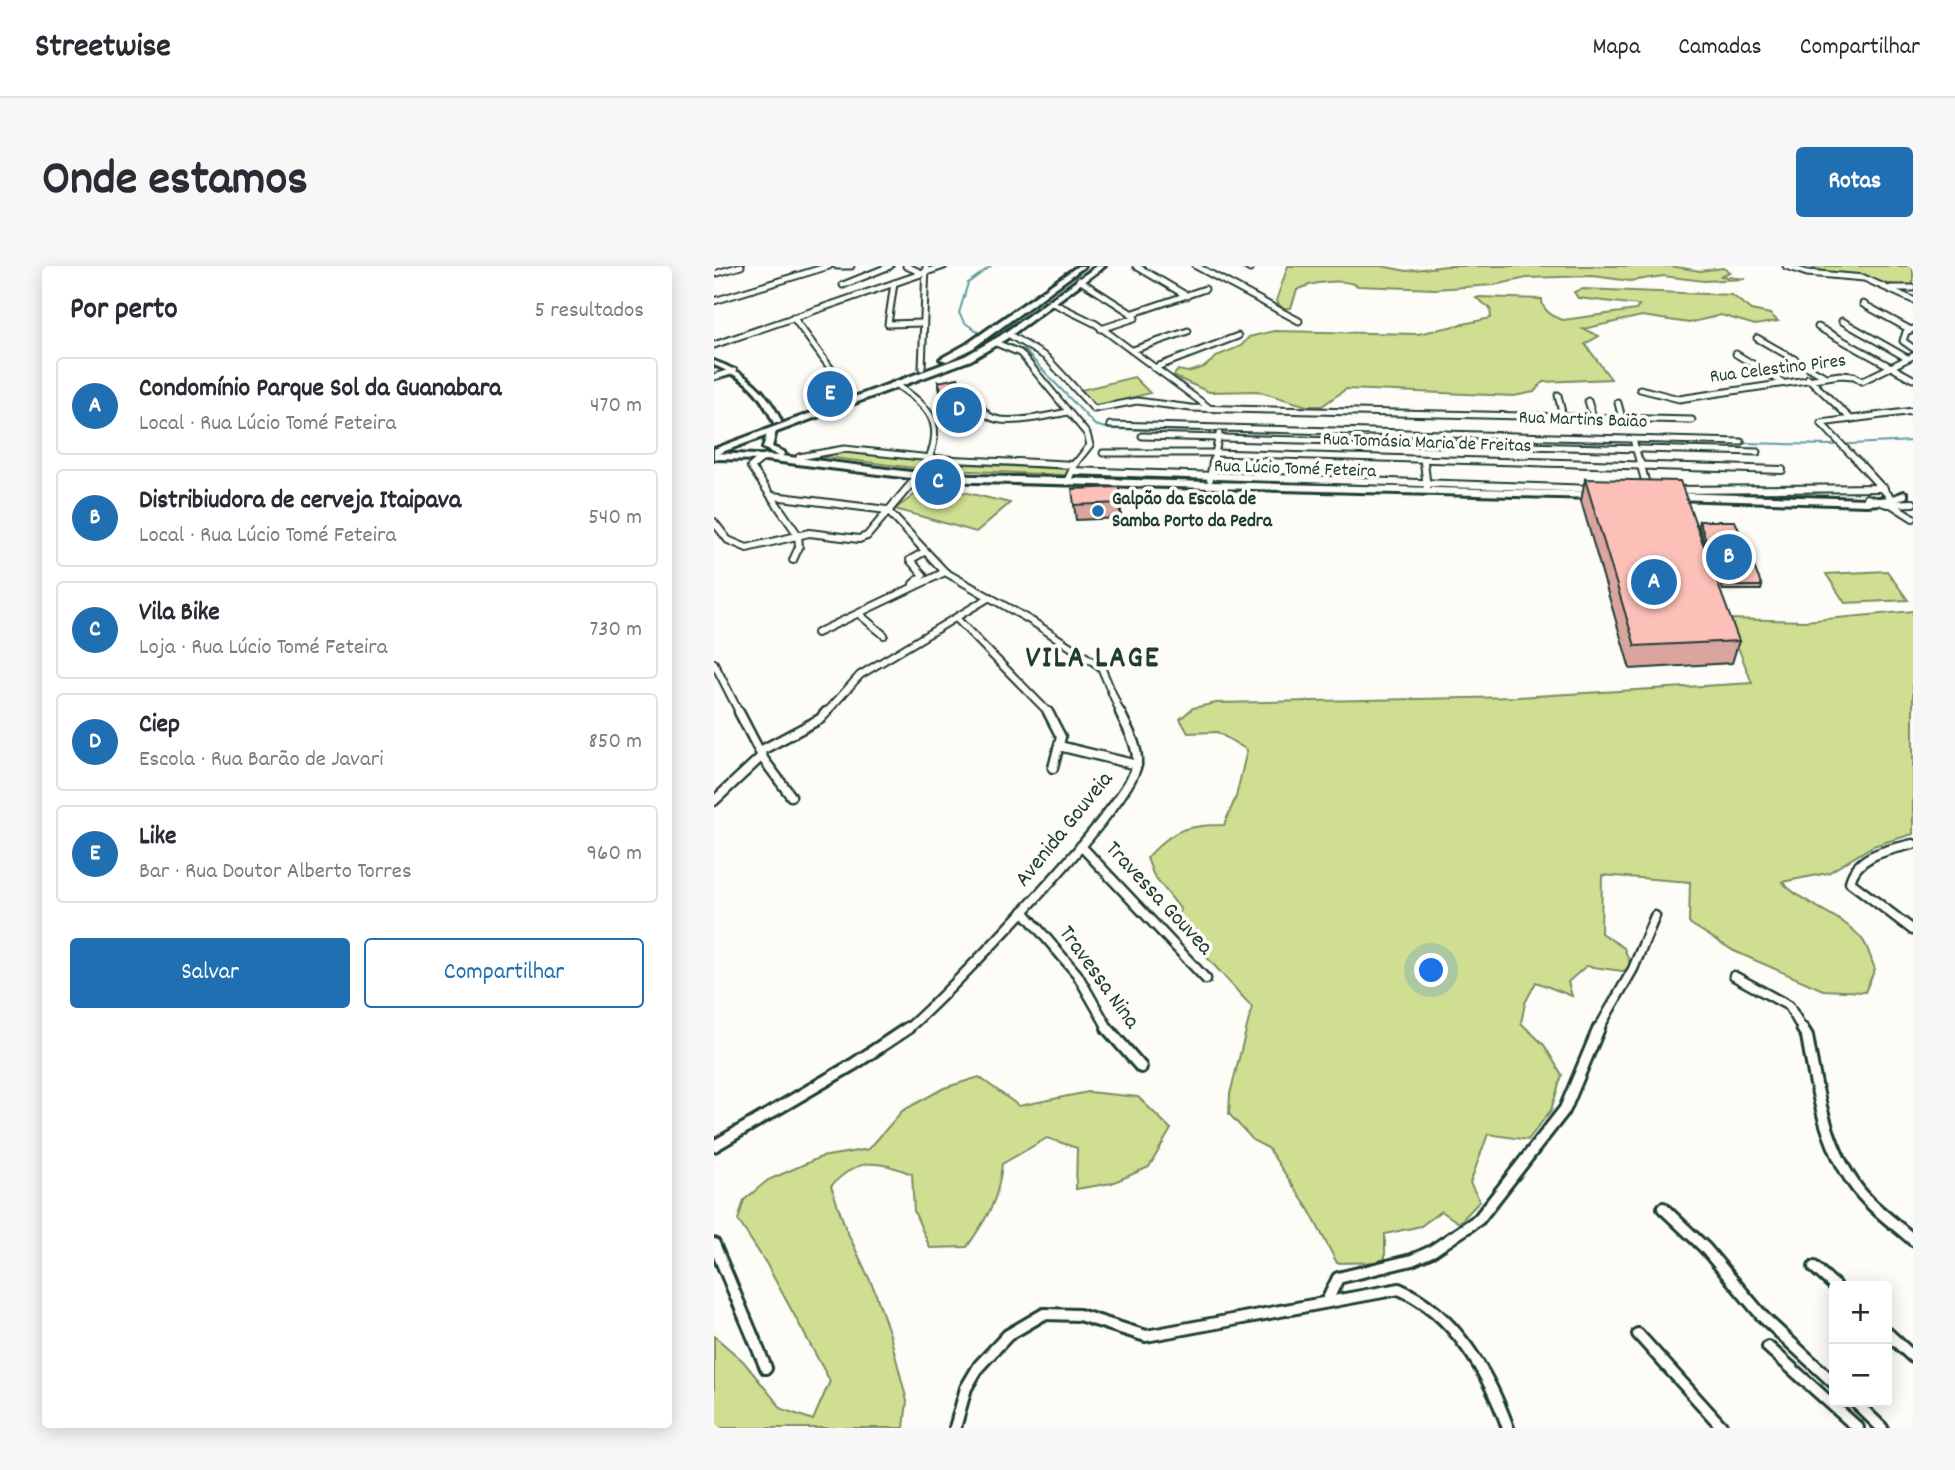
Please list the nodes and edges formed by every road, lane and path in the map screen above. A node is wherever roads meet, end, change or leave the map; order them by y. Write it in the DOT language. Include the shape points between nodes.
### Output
graph roads {
  1 [pos="741,266"];
  2 [pos="829,266"];
  3 [pos="837,266"];
  4 [pos="851,266"];
  5 [pos="890,266"];
  6 [pos="906,266"];
  7 [pos="944,266"];
  8 [pos="1082,266"];
  9 [pos="1102,266"];
  10 [pos="1136,266"];
  11 [pos="1196,266"];
  12 [pos="1786,266"];
  13 [pos="925,271"];
  14 [pos="714,273"];
  15 [pos="1079,280"];
  16 [pos="894,283"];
  17 [pos="843,285"];
  18 [pos="1891,288"];
  19 [pos="1913,288"];
  20 [pos="1205,289"];
  21 [pos="1187,296"];
  22 [pos="1913,300"];
  23 [pos="714,301"];
  24 [pos="1051,302"];
  25 [pos="1863,304"];
  26 [pos="1016,312"];
  27 [pos="1035,315"];
  28 [pos="1133,316"];
  29 [pos="793,317"];
  30 [pos="1299,321"];
  31 [pos="1842,321"];
  32 [pos="922,323"];
  33 [pos="1818,327"];
  34 [pos="1101,329"];
  35 [pos="1911,329"];
  36 [pos="1188,331"];
  37 [pos="1009,334"];
  38 [pos="1238,336"];
  39 [pos="1757,338"];
  40 [pos="996,343"];
  41 [pos="1028,344"];
  42 [pos="714,345"];
  43 [pos="1913,348"];
  44 [pos="1016,350"];
  45 [pos="1133,350"];
  46 [pos="1736,354"];
  47 [pos="1910,357"];
  48 [pos="715,364"];
  49 [pos="922,368"];
  50 [pos="1893,368"];
  51 [pos="1154,369"];
  52 [pos="734,371"];
  53 [pos="1824,376"];
  54 [pos="714,377"];
  55 [pos="1808,378"];
  56 [pos="1913,379"];
  57 [pos="1782,382"];
  58 [pos="896,384"];
  59 [pos="970,387"];
  60 [pos="1640,389"];
  61 [pos="850,395"];
  62 [pos="1558,395"];
  63 [pos="1588,401"];
  64 [pos="1618,403"];
  65 [pos="1209,407"];
  66 [pos="1191,408"];
  67 [pos="1913,411"];
  68 [pos="1068,412"];
  69 [pos="1424,414"];
  70 [pos="1563,417"];
  71 [pos="1593,417"];
  72 [pos="1622,418"];
  73 [pos="1851,419"];
  74 [pos="1692,420"];
  75 [pos="777,421"];
  76 [pos="1110,425"];
  77 [pos="1187,427"];
  78 [pos="772,431"];
  79 [pos="1219,433"];
  80 [pos="1425,433"];
  81 [pos="1142,436"];
  82 [pos="1741,442"];
  83 [pos="1633,443"];
  84 [pos="714,448"];
  85 [pos="1103,453"];
  86 [pos="1214,453"];
  87 [pos="1758,453"];
  88 [pos="765,457"];
  89 [pos="799,457"];
  90 [pos="929,458"];
  91 [pos="1424,460"];
  92 [pos="1639,466"];
  93 [pos="1782,470"];
  94 [pos="920,474"];
  95 [pos="1071,474"];
  96 [pos="1210,481"];
  97 [pos="1427,487"];
  98 [pos="1608,492"];
  99 [pos="1635,493"];
  100 [pos="1648,493"];
  101 [pos="1908,494"];
  102 [pos="773,496"];
  103 [pos="1661,496"];
  104 [pos="1890,497"];
  105 [pos="1871,500"];
  106 [pos="1913,503"];
  107 [pos="887,510"];
  108 [pos="1913,518"];
  109 [pos="714,522"];
  110 [pos="798,535"];
  111 [pos="924,552"];
  112 [pos="793,560"];
  113 [pos="945,572"];
  114 [pos="906,592"];
  115 [pos="990,597"];
  116 [pos="859,614"];
  117 [pos="956,618"];
  118 [pos="817,633"];
  119 [pos="884,635"];
  120 [pos="714,663"];
  121 [pos="1059,746"];
  122 [pos="761,753"];
  123 [pos="1137,765"];
  124 [pos="1053,768"];
  125 [pos="791,796"];
  126 [pos="714,801"];
  127 [pos="1913,844"];
  128 [pos="1081,846"];
  129 [pos="1023,911"];
  130 [pos="1655,916"];
  131 [pos="1913,930"];
  132 [pos="1734,976"];
  133 [pos="1206,979"];
  134 [pos="1141,1067"];
  135 [pos="714,1146"];
  136 [pos="1662,1208"];
  137 [pos="1913,1240"];
  138 [pos="714,1244"];
  139 [pos="1814,1267"];
  140 [pos="1829,1281"];
  141 [pos="1327,1301"];
  142 [pos="1638,1334"];
  143 [pos="1892,1338"];
  144 [pos="1768,1347"];
  145 [pos="1913,1357"];
  146 [pos="766,1368"];
  147 [pos="1829,1378"];
  148 [pos="1860,1407"];
  149 [pos="955,1428"];
  150 [pos="1508,1428"];
  151 [pos="1723,1428"];
  152 [pos="1858,1428"];
  153 [pos="1882,1428"];
  1 -- 14 [label="street"];
  2 -- 23 [label="street"];
  3 -- 4 [label="street"];
  5 -- 17 [label="street"];
  6 -- 13 [label="street"];
  7 -- 13 [label="street"];
  8 -- 26 [label="main road"];
  9 -- 15 [label="main road"];
  10 -- 21 [label="street"];
  11 -- 30 [label="street"];
  12 -- 18 [label="street" via="1801,273 1847,275"];
  13 -- 16 [label="street"];
  13 -- 32 [label="street"];
  15 -- 24 [label="main road"];
  15 -- 28 [label="street"];
  16 -- 29 [label="street"];
  16 -- 32 [label="street" via="888,324"];
  18 -- 19 [label="street"];
  18 -- 22 [label="street"];
  20 -- 21 [label="street"];
  21 -- 28 [label="street"];
  24 -- 27 [label="main road"];
  24 -- 34 [label="street"];
  25 -- 35 [label="street"];
  26 -- 27 [label="main road"];
  26 -- 49 [label="main road" via="963,351"];
  27 -- 37 [label="main road"];
  28 -- 34 [label="street"];
  29 -- 42 [label="street"];
  29 -- 61 [label="street"];
  31 -- 47 [label="street"];
  32 -- 49 [label="street"];
  33 -- 50 [label="street"];
  34 -- 45 [label="street"];
  35 -- 43 [label="street" via="1903,341"];
  36 -- 45 [label="street"];
  37 -- 40 [label="main road"];
  37 -- 41 [label="street"];
  38 -- 51 [label="street"];
  39 -- 53 [label="street"];
  40 -- 44 [label="street"];
  40 -- 58 [label="main road"];
  41 -- 44 [label="street"];
  41 -- 66 [label="street, Rua Martins Baião" via="1046,357 1091,408 1137,401"];
  44 -- 68 [label="street"];
  45 -- 51 [label="street"];
  46 -- 57 [label="street"];
  47 -- 50 [label="street, Rua Celestino Pires"];
  48 -- 52 [label="street"];
  49 -- 61 [label="main road"];
  50 -- 53 [label="street, Rua Celestino Pires" via="1863,381 1846,374"];
  50 -- 56 [label="street"];
  51 -- 65 [label="street"];
  52 -- 54 [label="street"];
  52 -- 75 [label="street" via="759,391"];
  53 -- 55 [label="street, Rua Celestino Pires"];
  55 -- 57 [label="street, Rua Celestino Pires"];
  55 -- 73 [label="street"];
  57 -- 60 [label="street, Rua Celestino Pires" via="1679,399"];
  58 -- 78 [label="main road"];
  58 -- 90 [label="street" via="934,418 939,434"];
  59 -- 68 [label="street" via="994,418"];
  61 -- 75 [label="main road"];
  62 -- 70 [label="street"];
  63 -- 71 [label="street"];
  64 -- 72 [label="street"];
  65 -- 66 [label="street, Rua Martins Baião"];
  65 -- 69 [label="street, Rua Martins Baião"];
  66 -- 77 [label="street"];
  67 -- 73 [label="street"];
  68 -- 95 [label="street" via="1090,441"];
  69 -- 70 [label="street, Rua Martins Baião"];
  69 -- 80 [label="street"];
  70 -- 71 [label="street, Rua Martins Baião"];
  71 -- 72 [label="street, Rua Martins Baião"];
  72 -- 74 [label="street, Rua Martins Baião"];
  73 -- 104 [label="street" via="1821,425"];
  75 -- 84 [label="main road"];
  76 -- 77 [label="street, Rua Martins Baião"];
  77 -- 79 [label="street, Rua Martins Baião"];
  78 -- 84 [label="main road"];
  78 -- 89 [label="main road, Rua Lúcio Tomé Feteira" via="767,448"];
  79 -- 80 [label="street, Rua Martins Baião"];
  79 -- 81 [label="street"];
  79 -- 83 [label="street"];
  79 -- 86 [label="street"];
  80 -- 83 [label="street, Rua Martins Baião"];
  82 -- 83 [label="street, Rua Martins Baião"];
  83 -- 87 [label="street"];
  83 -- 92 [label="street"];
  84 -- 88 [label="main road, Rua Lúcio Tomé Feteira"];
  85 -- 86 [label="street, Rua Tomásia Maria de Freitas"];
  86 -- 91 [label="street, Rua Tomásia Maria de Freitas"];
  86 -- 96 [label="street"];
  88 -- 94 [label="main road, Rua Lúcio Tomé Feteira"];
  88 -- 102 [label="street" via="751,467"];
  89 -- 90 [label="street" via="844,449"];
  89 -- 94 [label="main road, Rua Lúcio Tomé Feteira"];
  90 -- 95 [label="street"];
  91 -- 92 [label="street, Rua Tomásia Maria de Freitas"];
  91 -- 97 [label="street"];
  92 -- 93 [label="street, Rua Tomásia Maria de Freitas"];
  92 -- 100 [label="street"];
  94 -- 95 [label="main road, Rua Lúcio Tomé Feteira"];
  94 -- 107 [label="street"];
  95 -- 96 [label="main road, Rua Lúcio Tomé Feteira"];
  96 -- 97 [label="main road, Rua Lúcio Tomé Feteira"];
  97 -- 98 [label="main road, Rua Lúcio Tomé Feteira"];
  99 -- 100 [label="main road"];
  100 -- 104 [label="street"];
  100 -- 105 [label="main road"];
  101 -- 104 [label="main road"];
  102 -- 107 [label="street"];
  102 -- 110 [label="street"];
  103 -- 105 [label="main road"];
  104 -- 105 [label="main road"];
  104 -- 106 [label="street"];
  104 -- 108 [label="street"];
  107 -- 110 [label="street" via="864,538"];
  107 -- 111 [label="street, Avenida Gouveia"];
  109 -- 110 [label="street" via="740,547 767,545"];
  110 -- 112 [label="street"];
  111 -- 113 [label="street, Avenida Gouveia"];
  111 -- 114 [label="street" via="910,560 923,575"];
  113 -- 114 [label="street"];
  113 -- 115 [label="street, Avenida Gouveia"];
  114 -- 116 [label="street"];
  115 -- 117 [label="street"];
  115 -- 123 [label="street, Avenida Gouveia" via="1101,667 1135,747"];
  116 -- 118 [label="street"];
  116 -- 119 [label="street"];
  117 -- 121 [label="street" via="1046,708 1059,728"];
  117 -- 122 [label="street" via="860,676 820,719"];
  120 -- 122 [label="street"];
  121 -- 123 [label="street"];
  121 -- 124 [label="street"];
  122 -- 125 [label="street"];
  122 -- 126 [label="street"];
  123 -- 128 [label="street, Avenida Gouveia" via="1118,802"];
  127 -- 131 [label="street" via="1861,863 1850,877 1850,882"];
  128 -- 129 [label="street, Avenida Gouveia"];
  128 -- 133 [label="street, Travessa Gouvea"];
  129 -- 134 [label="street, Travessa Nina" via="1077,974 1102,1022"];
  129 -- 135 [label="street, Avenida Gouveia" via="892,1040"];
  130 -- 141 [label="street" via="1562,1115 1497,1198 1479,1219 1432,1251 1338,1278"];
  132 -- 137 [label="street" via="1789,1006 1796,1016 1807,1036 1821,1111 1841,1160 1855,1186"];
  136 -- 147 [label="street" via="1705,1248 1763,1317"];
  138 -- 146 [label="street"];
  139 -- 140 [label="street"];
  141 -- 149 [label="street" via="1146,1336 1126,1334 1069,1314 1040,1315 998,1346 971,1378"];
  141 -- 150 [label="street" via="1399,1289 1424,1300 1487,1377"];
  142 -- 151 [label="street"];
  143 -- 145 [label="street"];
  144 -- 152 [label="street"];
  148 -- 153 [label="street"];
}
